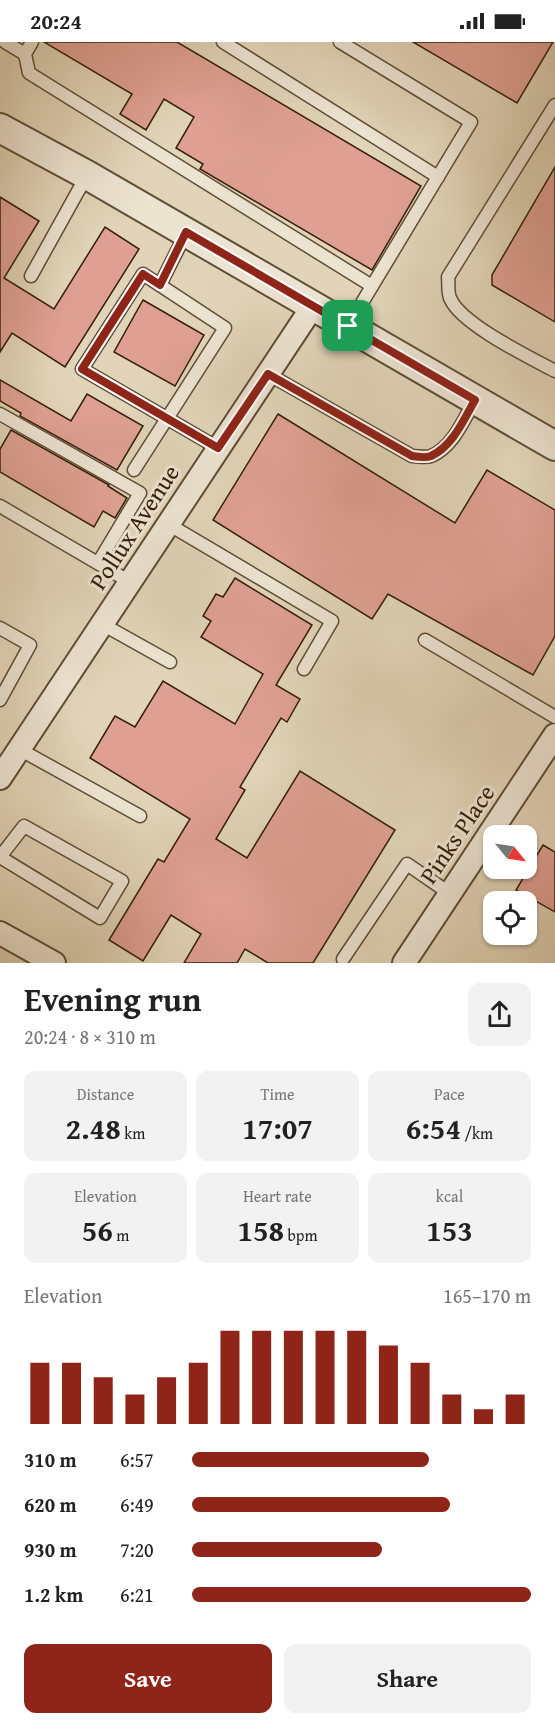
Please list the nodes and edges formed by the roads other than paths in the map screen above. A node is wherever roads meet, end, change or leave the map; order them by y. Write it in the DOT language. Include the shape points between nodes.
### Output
graph roads {
  1 [pos="5,42"];
  2 [pos="32,42"];
  3 [pos="223,42"];
  4 [pos="340,42"];
  5 [pos="25,54"];
  6 [pos="555,105"];
  7 [pos="0,128"];
  8 [pos="87,175"];
  9 [pos="438,177"];
  10 [pos="186,232"];
  11 [pos="31,276"];
  12 [pos="160,285"];
  13 [pos="372,286"];
  14 [pos="313,306"];
  15 [pos="348,326"];
  16 [pos="555,371"];
  17 [pos="268,374"];
  18 [pos="475,400"];
  19 [pos="0,414"];
  20 [pos="167,418"];
  21 [pos="555,446"];
  22 [pos="218,448"];
  23 [pos="134,470"];
  24 [pos="0,506"];
  25 [pos="168,524"];
  26 [pos="98,563"];
  27 [pos="130,582"];
  28 [pos="102,624"];
  29 [pos="0,628"];
  30 [pos="425,640"];
  31 [pos="170,662"];
  32 [pos="304,669"];
  33 [pos="0,700"];
  34 [pos="555,717"];
  35 [pos="555,735"];
  36 [pos="19,749"];
  37 [pos="0,778"];
  38 [pos="140,816"];
  39 [pos="0,857"];
  40 [pos="449,893"];
  41 [pos="0,933"];
  42 [pos="344,959"];
  43 [pos="54,963"];
  44 [pos="404,963"];
  1 -- 5 [label="lane"];
  2 -- 5 [label="lane"];
  3 -- 9 [label="lane"];
  4 -- 9 [label="lane" via="471,122"];
  5 -- 13 [label="lane" via="29,73"];
  6 -- 16 [label="lane" via="448,277 449,298 460,313"];
  7 -- 8 [label="street"];
  8 -- 10 [label="street"];
  8 -- 11 [label="lane"];
  9 -- 13 [label="lane"];
  10 -- 12 [label="lane"];
  10 -- 14 [label="street"];
  12 -- 20 [label="lane" via="225,328"];
  12 -- 20 [label="lane" via="143,274 82,369"];
  13 -- 15 [label="lane"];
  14 -- 15 [label="street"];
  14 -- 17 [label="street, Pollux Avenue"];
  15 -- 18 [label="street"];
  17 -- 18 [label="lane" via="412,456 429,457 444,448"];
  17 -- 22 [label="street, Pollux Avenue"];
  18 -- 21 [label="street"];
  19 -- 26 [label="lane" via="140,493"];
  20 -- 22 [label="lane"];
  20 -- 23 [label="lane"];
  22 -- 25 [label="street, Pollux Avenue"];
  24 -- 26 [label="lane"];
  25 -- 27 [label="street, Pollux Avenue"];
  25 -- 32 [label="lane" via="332,621"];
  26 -- 27 [label="lane"];
  27 -- 28 [label="street, Pollux Avenue"];
  28 -- 31 [label="lane"];
  28 -- 36 [label="street, Pollux Avenue"];
  29 -- 33 [label="lane" via="30,645"];
  30 -- 34 [label="lane"];
  35 -- 40 [label="street, Pinks Place"];
  36 -- 37 [label="street, Pollux Avenue"];
  36 -- 38 [label="lane"];
  39 -- 39 [label="lane" via="24,826 122,881 100,918"];
  40 -- 42 [label="lane" via="407,864"];
  40 -- 44 [label="street, Pinks Place"];
  41 -- 43 [label="street"];
}
